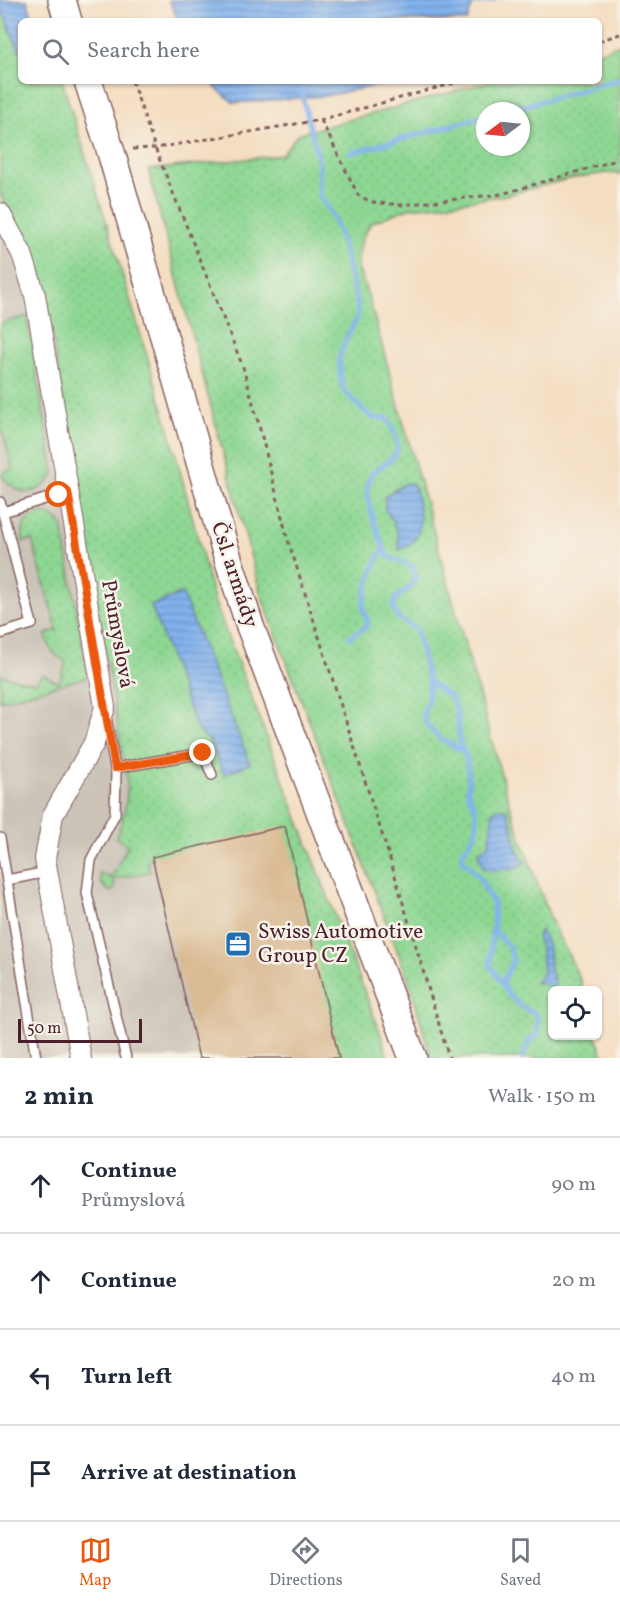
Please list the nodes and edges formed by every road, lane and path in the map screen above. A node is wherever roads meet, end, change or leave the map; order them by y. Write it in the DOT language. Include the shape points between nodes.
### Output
graph roads {
  1 [pos="62,0"];
  2 [pos="67,18"];
  3 [pos="620,34"];
  4 [pos="602,40"];
  5 [pos="89,84"];
  6 [pos="133,84"];
  7 [pos="451,84"];
  8 [pos="320,120"];
  9 [pos="155,147"];
  10 [pos="111,152"];
  11 [pos="620,159"];
  12 [pos="0,213"];
  13 [pos="68,492"];
  14 [pos="1,507"];
  15 [pos="0,634"];
  16 [pos="105,707"];
  17 [pos="115,768"];
  18 [pos="212,775"];
  19 [pos="0,838"];
  20 [pos="48,872"];
  21 [pos="7,880"];
  22 [pos="36,1058"];
  23 [pos="81,1058"];
  24 [pos="126,1058"];
  25 [pos="413,1058"];
  26 [pos="449,1058"];
  1 -- 2 [label="main road"];
  3 -- 4 [label="path"];
  5 -- 10 [label="main road, Čsl. armády"];
  6 -- 9 [label="path"];
  7 -- 8 [label="path"];
  8 -- 9 [label="path"];
  8 -- 11 [label="path" via="358,195 371,202 401,205 502,194"];
  9 -- 10 [label="path"];
  9 -- 26 [label="path" via="243,367 287,537"];
  10 -- 25 [label="main road, Čsl. armády" via="250,626"];
  12 -- 13 [label="street, Průmyslová" via="22,254 35,295"];
  13 -- 14 [label="lane"];
  13 -- 16 [label="street, Průmyslová"];
  14 -- 15 [label="lane" via="32,624"];
  16 -- 17 [label="lane"];
  16 -- 20 [label="street, Průmyslová" via="94,743 52,815 45,859"];
  17 -- 18 [label="lane" via="203,753"];
  17 -- 24 [label="lane" via="115,814 91,860 87,893"];
  19 -- 21 [label="lane"];
  20 -- 21 [label="lane"];
  20 -- 23 [label="street, Průmyslová"];
  21 -- 22 [label="lane"];
}
